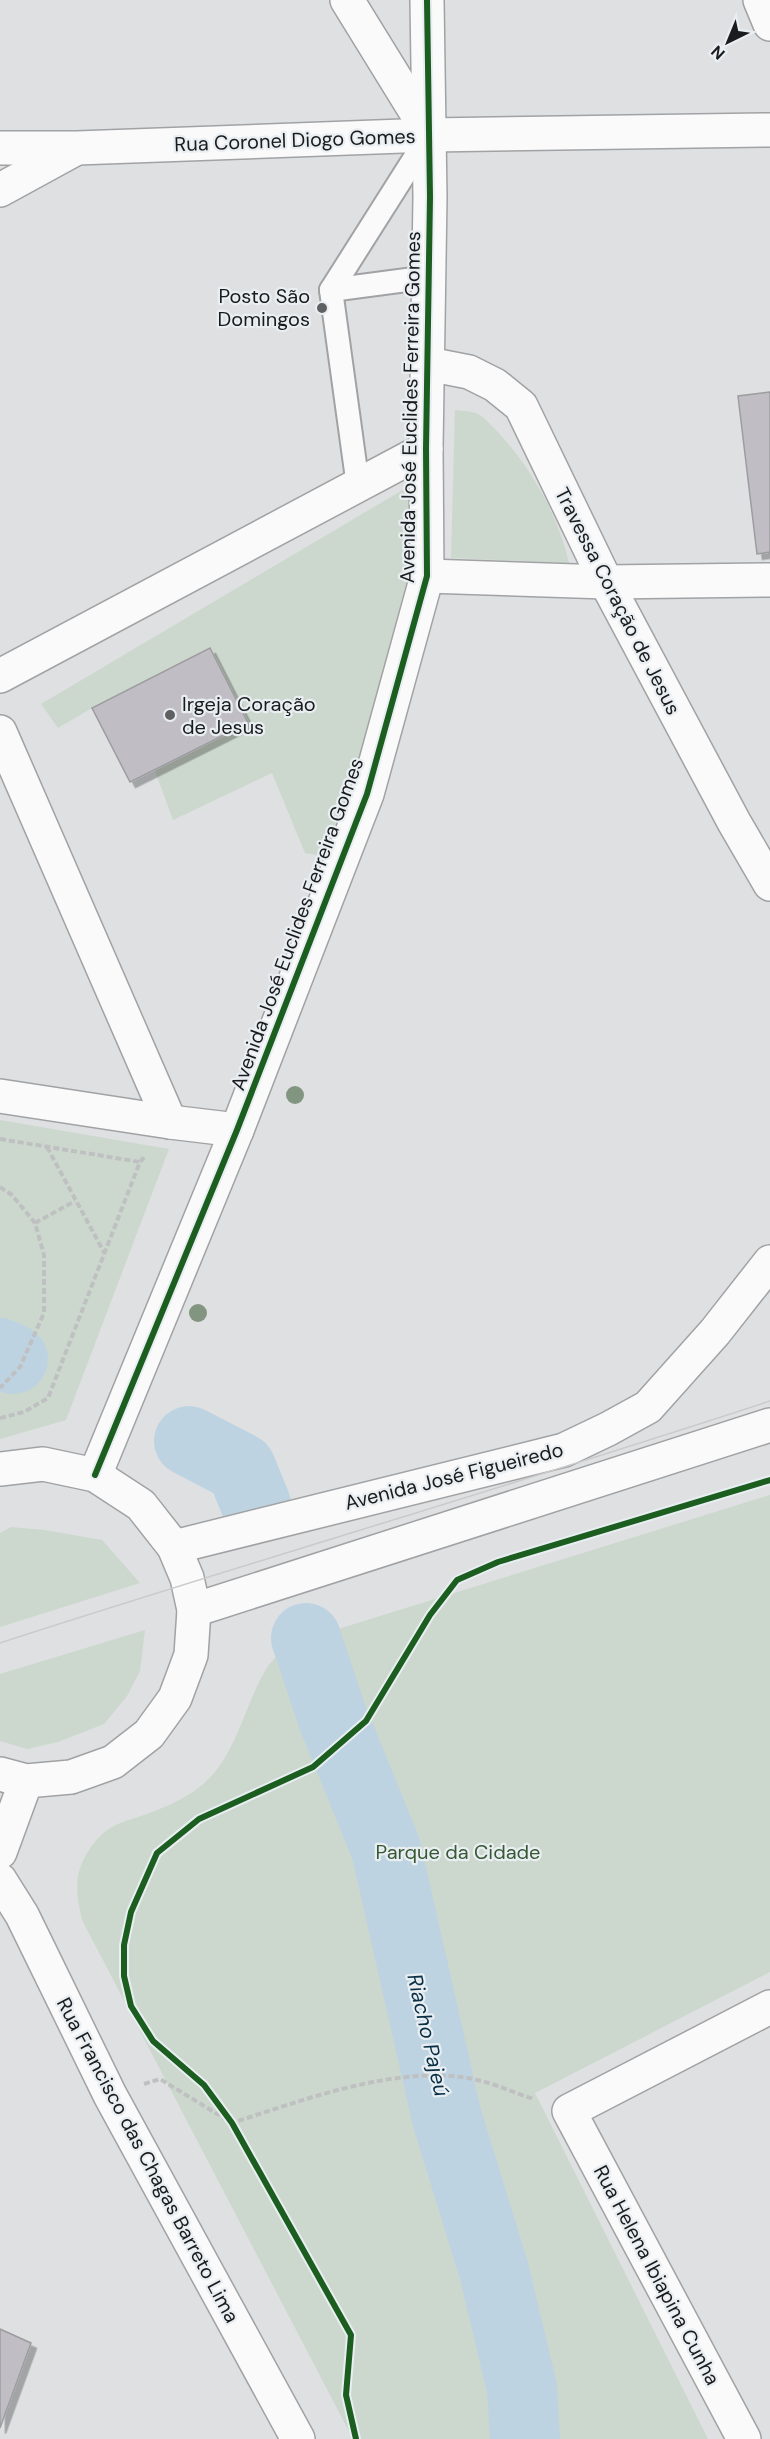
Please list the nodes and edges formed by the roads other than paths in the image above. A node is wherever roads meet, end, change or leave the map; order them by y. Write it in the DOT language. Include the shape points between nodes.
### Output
graph roads {
  1 [pos="347,0"];
  2 [pos="427,0"];
  3 [pos="760,0"];
  4 [pos="770,24"];
  5 [pos="770,130"];
  6 [pos="429,135"];
  7 [pos="0,148"];
  8 [pos="77,148"];
  9 [pos="0,190"];
  10 [pos="429,277"];
  11 [pos="331,290"];
  12 [pos="428,364"];
  13 [pos="426,449"];
  14 [pos="358,486"];
  15 [pos="427,576"];
  16 [pos="770,580"];
  17 [pos="606,582"];
  18 [pos="0,676"];
  19 [pos="0,732"];
  20 [pos="770,884"];
  21 [pos="0,1096"];
  22 [pos="170,1122"];
  23 [pos="237,1130"];
  24 [pos="770,1262"];
  25 [pos="770,1425"];
  26 [pos="0,1469"];
  27 [pos="95,1476"];
  28 [pos="174,1547"];
  29 [pos="194,1610"];
  30 [pos="13,1777"];
  31 [pos="0,1852"];
  32 [pos="0,1880"];
  33 [pos="770,2007"];
  34 [pos="298,2439"];
  35 [pos="744,2439"];
  1 -- 6 [label="street"];
  2 -- 6 [label="street, Avenida José Euclides Ferreira Gomes"];
  3 -- 4 [label="street"];
  5 -- 6 [label="street, Rua Coronel Diogo Gomes"];
  6 -- 8 [label="street, Rua Coronel Diogo Gomes"];
  6 -- 10 [label="street, Avenida José Euclides Ferreira Gomes"];
  6 -- 11 [label="lane"];
  7 -- 8 [label="street, Rua Coronel Diogo Gomes"];
  8 -- 9 [label="street"];
  10 -- 11 [label="lane"];
  10 -- 12 [label="street, Avenida José Euclides Ferreira Gomes"];
  11 -- 14 [label="lane"];
  12 -- 13 [label="street, Avenida José Euclides Ferreira Gomes"];
  12 -- 17 [label="street, Travessa Coração de Jesus" via="469,372 495,385 521,406"];
  13 -- 14 [label="street"];
  13 -- 15 [label="street, Avenida José Euclides Ferreira Gomes"];
  14 -- 18 [label="street"];
  15 -- 17 [label="street"];
  15 -- 23 [label="street, Avenida José Euclides Ferreira Gomes" via="367,794"];
  16 -- 17 [label="street"];
  17 -- 20 [label="street, Travessa Coração de Jesus"];
  19 -- 22 [label="street"];
  21 -- 22 [label="street"];
  22 -- 23 [label="street"];
  23 -- 27 [label="street, Avenida José Euclides Ferreira Gomes"];
  24 -- 28 [label="street, Avenida José Figueiredo" via="648,1407 609,1430 564,1450"];
  25 -- 29 [label="street, Avenida José Figueiredo"];
  26 -- 27 [label="street" via="43,1464"];
  27 -- 28 [label="street" via="141,1505"];
  28 -- 29 [label="street" via="187,1578"];
  29 -- 30 [label="street" via="191,1655 176,1698 149,1734 113,1761 71,1777"];
  30 -- 31 [label="street"];
  32 -- 34 [label="street, Rua Francisco das Chagas Barreto Lima" via="22,1915 110,2095"];
  33 -- 35 [label="street, Rua Helena Ibiapina Cunha" via="569,2110"];
}
